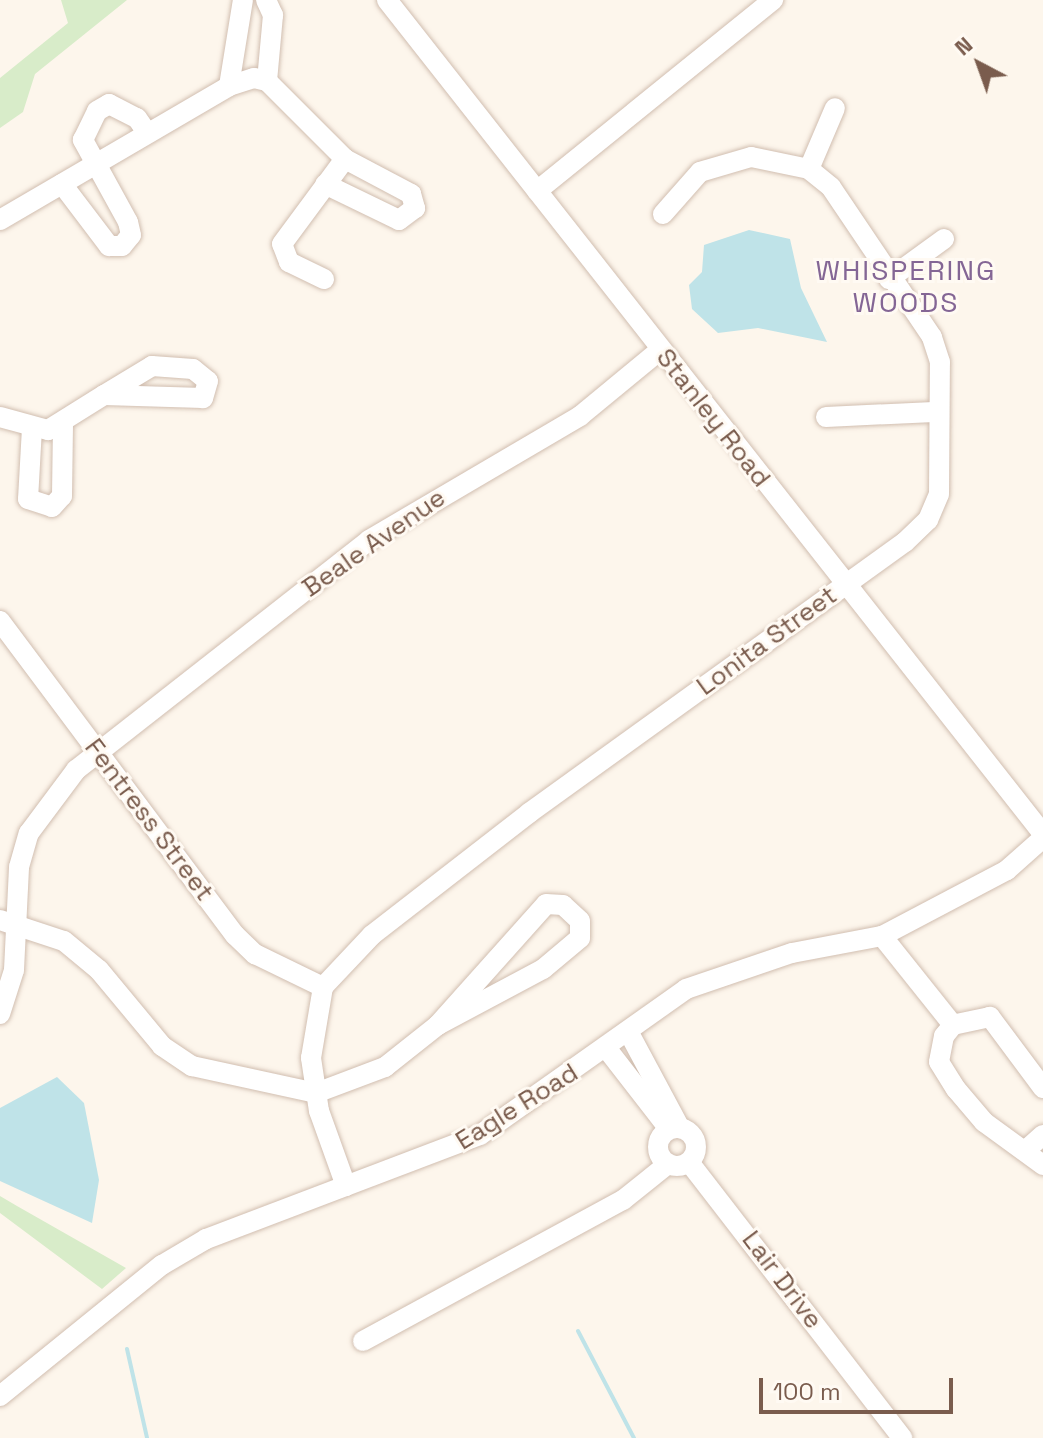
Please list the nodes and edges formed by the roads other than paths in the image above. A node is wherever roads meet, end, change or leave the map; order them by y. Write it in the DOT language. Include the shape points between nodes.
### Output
graph roads {
  1 [pos="243,0"];
  2 [pos="266,0"];
  3 [pos="387,0"];
  4 [pos="773,0"];
  5 [pos="267,81"];
  6 [pos="229,86"];
  7 [pos="835,108"];
  8 [pos="147,133"];
  9 [pos="345,159"];
  10 [pos="95,164"];
  11 [pos="809,169"];
  12 [pos="62,184"];
  13 [pos="325,184"];
  14 [pos="537,191"];
  15 [pos="663,214"];
  16 [pos="0,220"];
  17 [pos="944,239"];
  18 [pos="324,279"];
  19 [pos="889,279"];
  20 [pos="660,350"];
  21 [pos="104,395"];
  22 [pos="934,412"];
  23 [pos="0,417"];
  24 [pos="826,417"];
  25 [pos="63,424"];
  26 [pos="32,428"];
  27 [pos="844,584"];
  28 [pos="0,621"];
  29 [pos="98,751"];
  30 [pos="1043,836"];
  31 [pos="10,922"];
  32 [pos="882,936"];
  33 [pos="323,987"];
  34 [pos="0,1014"];
  35 [pos="438,1025"];
  36 [pos="953,1025"];
  37 [pos="629,1033"];
  38 [pos="607,1049"];
  39 [pos="1043,1088"];
  40 [pos="316,1093"];
  41 [pos="675,1129"];
  42 [pos="1043,1135"];
  43 [pos="1025,1151"];
  44 [pos="679,1163"];
  45 [pos="1043,1165"];
  46 [pos="346,1186"];
  47 [pos="363,1341"];
  48 [pos="0,1396"];
  49 [pos="902,1438"];
  1 -- 6 [label="street"];
  2 -- 5 [label="street" via="273,15"];
  3 -- 14 [label="street, Stanley Road"];
  4 -- 14 [label="street"];
  5 -- 6 [label="street"];
  5 -- 9 [label="street"];
  6 -- 8 [label="street"];
  7 -- 11 [label="street"];
  8 -- 10 [label="street"];
  8 -- 10 [label="street" via="122,108 97,111 83,140"];
  9 -- 13 [label="street"];
  9 -- 13 [label="street" via="411,194 415,208 407,218"];
  10 -- 12 [label="street"];
  10 -- 12 [label="street" via="128,222 131,235 122,246 109,246"];
  11 -- 15 [label="street, Lonita Street" via="776,159 720,163 678,191"];
  11 -- 19 [label="street, Lonita Street" via="849,207"];
  12 -- 16 [label="street"];
  13 -- 18 [label="street" via="282,244 289,262"];
  14 -- 20 [label="street, Stanley Road"];
  17 -- 19 [label="street"];
  19 -- 22 [label="street, Lonita Street" via="932,337 940,362"];
  20 -- 27 [label="street, Stanley Road"];
  20 -- 29 [label="street, Beale Avenue" via="547,438 369,540"];
  21 -- 25 [label="street"];
  22 -- 24 [label="street"];
  22 -- 27 [label="street, Lonita Street" via="939,494 928,520"];
  23 -- 26 [label="street"];
  25 -- 26 [label="street"];
  25 -- 26 [label="street" via="62,496 52,507 28,499"];
  27 -- 30 [label="street, Stanley Road"];
  27 -- 33 [label="street, Lonita Street" via="434,886 372,935"];
  28 -- 29 [label="street, Fentress Street"];
  29 -- 31 [label="street, Beale Avenue" via="29,833"];
  29 -- 33 [label="street, Fentress Street" via="235,935 255,954"];
  30 -- 32 [label="street, Eagle Road" via="1007,870"];
  31 -- 34 [label="street, Beale Avenue"];
  31 -- 40 [label="street" via="64,941 99,970 162,1046 192,1066"];
  32 -- 36 [label="street"];
  32 -- 37 [label="street, Eagle Road" via="730,971 686,989"];
  33 -- 40 [label="street" via="311,1058"];
  35 -- 35 [label="street" via="543,969 580,938 580,921 563,905 546,904"];
  35 -- 40 [label="street" via="385,1067"];
  36 -- 39 [label="street" via="990,1017"];
  36 -- 43 [label="street" via="938,1053 945,1073 984,1122"];
  37 -- 38 [label="street, Eagle Road"];
  37 -- 41 [label="street, Lair Drive"];
  38 -- 41 [label="street, Lair Drive"];
  38 -- 46 [label="street, Eagle Road" via="480,1135"];
  40 -- 46 [label="street"];
  41 -- 44 [label="street, Lair Drive" via="696,1145"];
  41 -- 44 [label="street" via="658,1150"];
  42 -- 43 [label="street"];
  43 -- 45 [label="street"];
  44 -- 47 [label="street" via="623,1200"];
  44 -- 49 [label="street, Lair Drive"];
  46 -- 48 [label="street, Eagle Road" via="206,1239 162,1265"];
}
